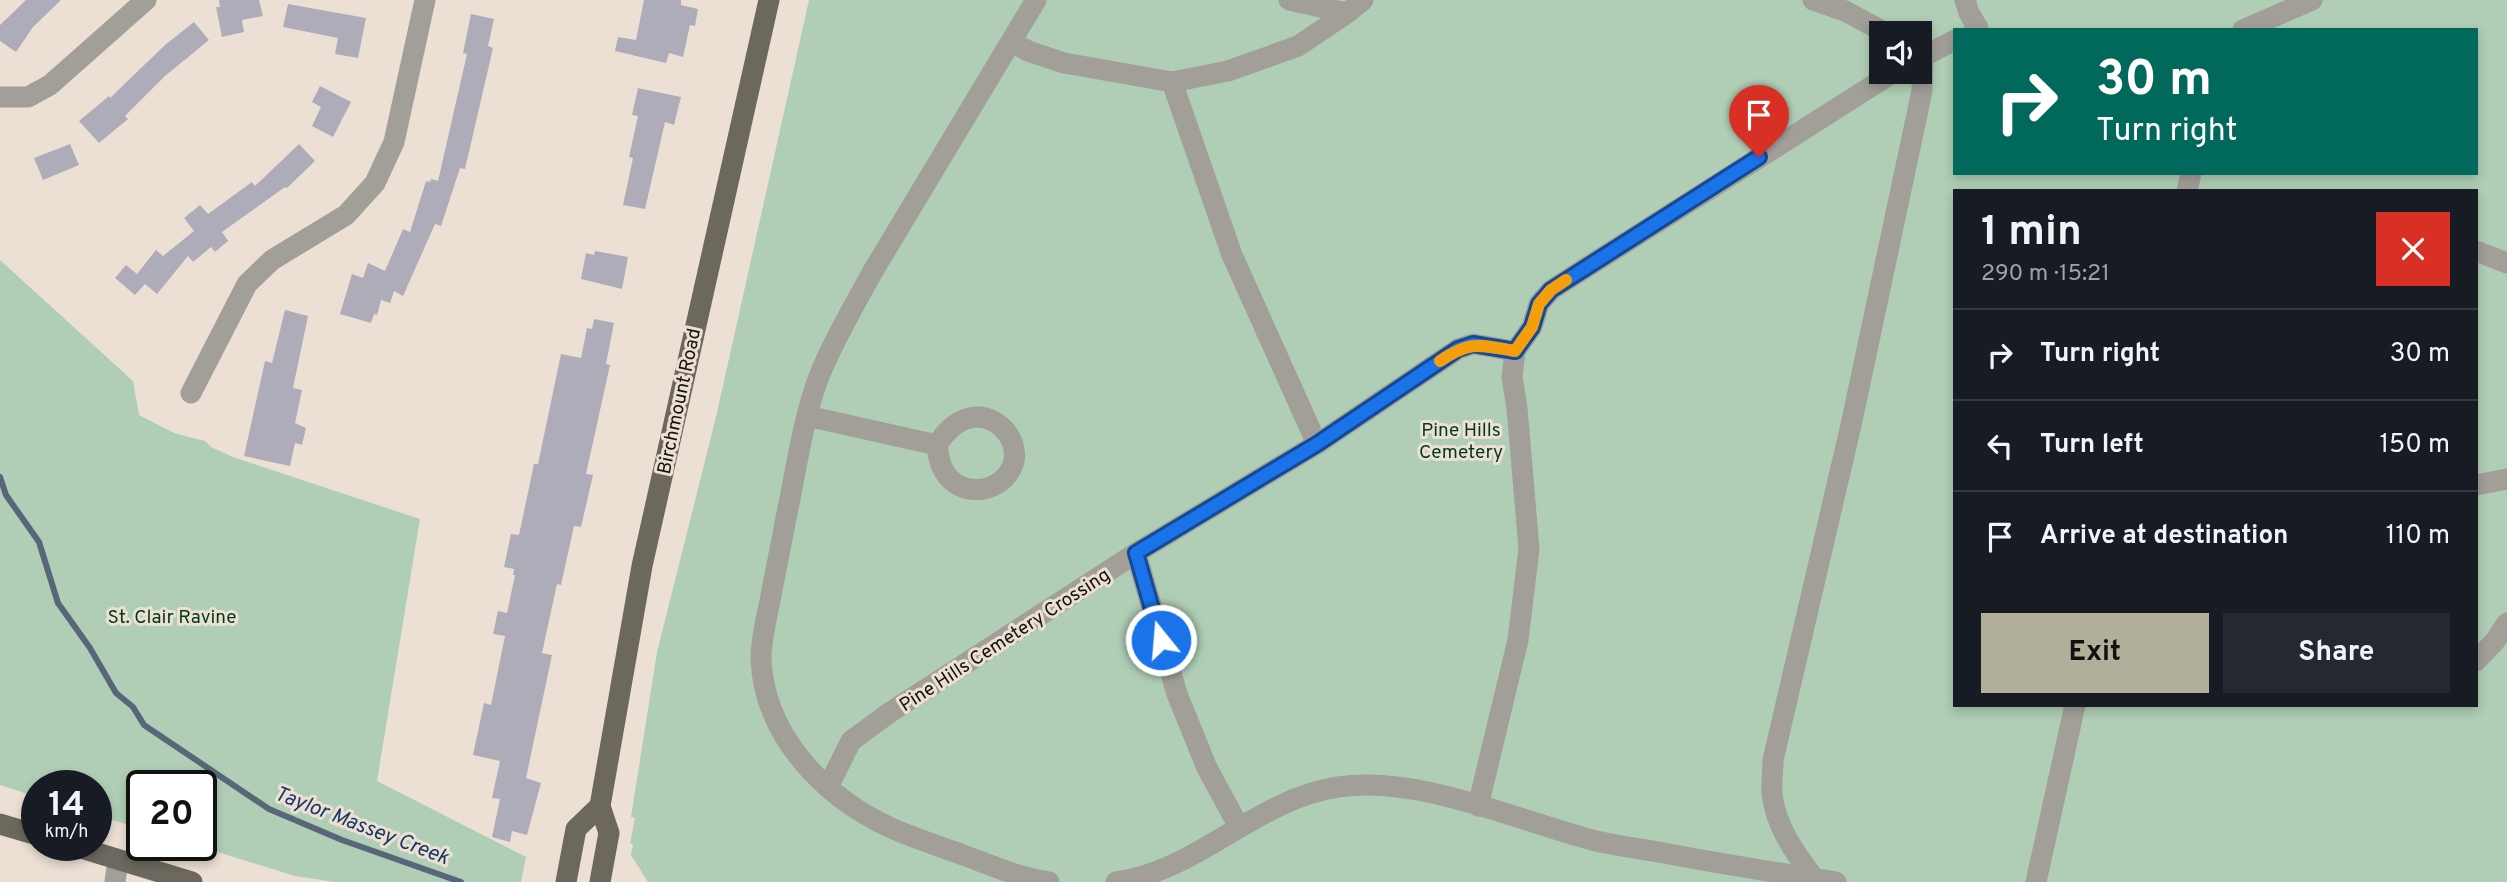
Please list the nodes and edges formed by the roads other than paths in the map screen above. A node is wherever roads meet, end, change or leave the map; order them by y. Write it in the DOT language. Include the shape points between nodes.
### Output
graph roads {
  1 [pos="146,0"];
  2 [pos="425,0"];
  3 [pos="769,0"];
  4 [pos="1036,0"];
  5 [pos="1289,0"];
  6 [pos="1813,0"];
  7 [pos="1965,0"];
  8 [pos="2312,0"];
  9 [pos="1355,7"];
  10 [pos="1869,24"];
  11 [pos="1976,28"];
  12 [pos="2248,28"];
  13 [pos="1953,41"];
  14 [pos="1012,42"];
  15 [pos="1932,51"];
  16 [pos="1172,82"];
  17 [pos="1875,84"];
  18 [pos="1922,84"];
  19 [pos="0,97"];
  20 [pos="2478,252"];
  21 [pos="2507,263"];
  22 [pos="1515,351"];
  23 [pos="191,393"];
  24 [pos="807,416"];
  25 [pos="1317,444"];
  26 [pos="937,445"];
  27 [pos="2507,480"];
  28 [pos="2478,485"];
  29 [pos="1136,553"];
  30 [pos="2507,623"];
  31 [pos="2478,659"];
  32 [pos="2075,707"];
  33 [pos="828,787"];
  34 [pos="600,806"];
  35 [pos="1478,806"];
  36 [pos="0,824"];
  37 [pos="1239,827"];
  38 [pos="21,830"];
  39 [pos="112,858"];
  40 [pos="118,860"];
  41 [pos="1814,878"];
  42 [pos="186,881"];
  43 [pos="115,882"];
  44 [pos="566,882"];
  45 [pos="600,882"];
  46 [pos="1049,882"];
  47 [pos="1116,882"];
  48 [pos="1836,882"];
  49 [pos="2036,882"];
  1 -- 19 [label="street" via="50,85 28,97"];
  2 -- 23 [label="street" via="394,142 375,183 345,215 272,260 247,284"];
  3 -- 34 [label="main road, Birchmount Road" via="642,566"];
  4 -- 14 [label="street"];
  5 -- 9 [label="street"];
  6 -- 10 [label="street"];
  7 -- 11 [label="street"];
  8 -- 12 [label="street"];
  9 -- 16 [label="street" via="1298,46 1228,71"];
  13 -- 15 [label="street"];
  14 -- 16 [label="street" via="1064,63"];
  14 -- 24 [label="street" via="852,309 818,380"];
  16 -- 25 [label="street" via="1232,255"];
  17 -- 22 [label="street" via="1551,290"];
  18 -- 41 [label="street" via="1852,425 1773,760 1772,793 1782,830"];
  20 -- 21 [label="street"];
  22 -- 25 [label="street, Pine Hills Cemetery Crossing" via="1473,344 1458,349"];
  22 -- 35 [label="street" via="1512,377 1529,549 1518,640"];
  24 -- 26 [label="street"];
  24 -- 33 [label="street" via="761,657 772,711 798,756"];
  25 -- 29 [label="street, Pine Hills Cemetery Crossing"];
  27 -- 28 [label="street"];
  29 -- 33 [label="street, Pine Hills Cemetery Crossing" via="850,741"];
  29 -- 37 [label="street" via="1177,694 1207,768"];
  30 -- 31 [label="street"];
  32 -- 49 [label="street"];
  33 -- 46 [label="street" via="889,827"];
  34 -- 44 [label="main road" via="576,829"];
  34 -- 45 [label="main road, Birchmount Road" via="609,833"];
  35 -- 37 [label="street" via="1425,792 1358,785 1307,795"];
  35 -- 41 [label="street" via="1597,841"];
  36 -- 38 [label="main road"];
  37 -- 47 [label="street" via="1182,861"];
  39 -- 40 [label="main road"];
  40 -- 42 [label="main road"];
  40 -- 43 [label="street"];
  41 -- 48 [label="street"];
}
